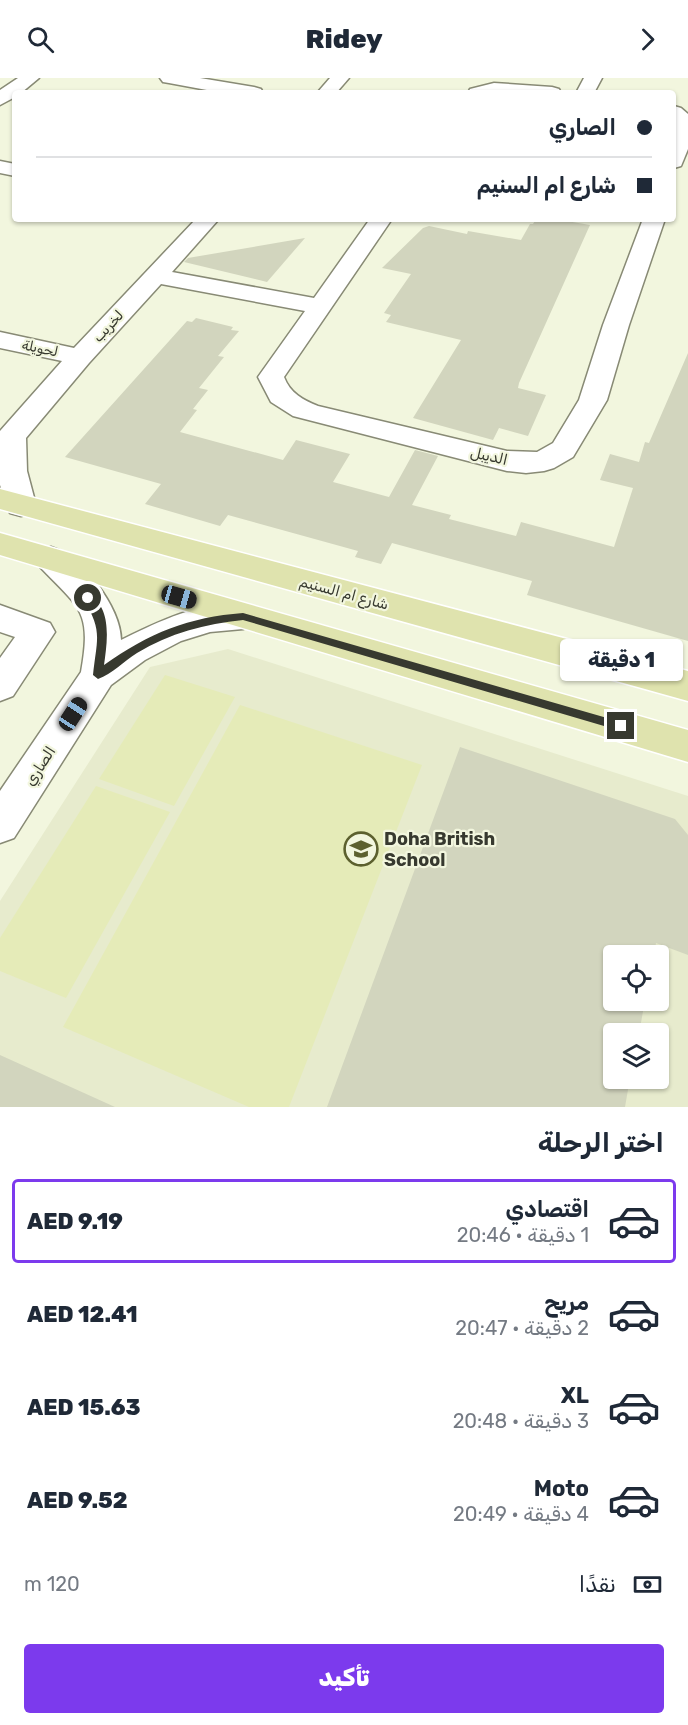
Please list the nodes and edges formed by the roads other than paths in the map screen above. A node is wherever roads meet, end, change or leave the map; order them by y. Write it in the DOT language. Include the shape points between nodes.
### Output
graph roads {
  1 [pos="30,78"];
  2 [pos="169,78"];
  3 [pos="340,78"];
  4 [pos="13,90"];
  5 [pos="237,90"];
  6 [pos="329,90"];
  7 [pos="483,90"];
  8 [pos="515,90"];
  9 [pos="676,114"];
  10 [pos="676,155"];
  11 [pos="205,222"];
  12 [pos="379,222"];
  13 [pos="653,222"];
  14 [pos="154,276"];
  15 [pos="319,306"];
  16 [pos="0,340"];
  17 [pos="80,357"];
  18 [pos="6,440"];
  19 [pos="10,502"];
  20 [pos="0,544"];
  21 [pos="51,559"];
  22 [pos="243,616"];
  23 [pos="0,618"];
  24 [pos="98,675"];
  25 [pos="0,686"];
  26 [pos="688,686"];
  27 [pos="688,746"];
  28 [pos="12,786"];
  29 [pos="0,825"];
  1 -- 4 [label="street"];
  2 -- 5 [label="street"];
  3 -- 6 [label="street"];
  7 -- 8 [label="street"];
  9 -- 10 [label="street" via="685,125"];
  11 -- 14 [label="street, لخريب"];
  12 -- 15 [label="street, الديبل"];
  13 -- 15 [label="street, الديبل" via="593,400 563,450 544,461 507,461 292,406 274,389 271,377"];
  14 -- 15 [label="street"];
  14 -- 17 [label="street, لخريب"];
  16 -- 17 [label="street, لحويلة"];
  17 -- 18 [label="street, لخريب"];
  18 -- 19 [label="street, لخريب" via="13,484"];
  19 -- 26 [label="main road, شارع ام السنيم"];
  20 -- 21 [label="main road"];
  21 -- 22 [label="main road"];
  21 -- 24 [label="street, الصاري" via="97,611 104,629"];
  22 -- 24 [label="street, الصاري" via="209,620 169,632 133,650"];
  22 -- 27 [label="main road"];
  23 -- 25 [label="street" via="38,632"];
  24 -- 28 [label="street, الصاري"];
  28 -- 29 [label="street, الصاري"];
}
